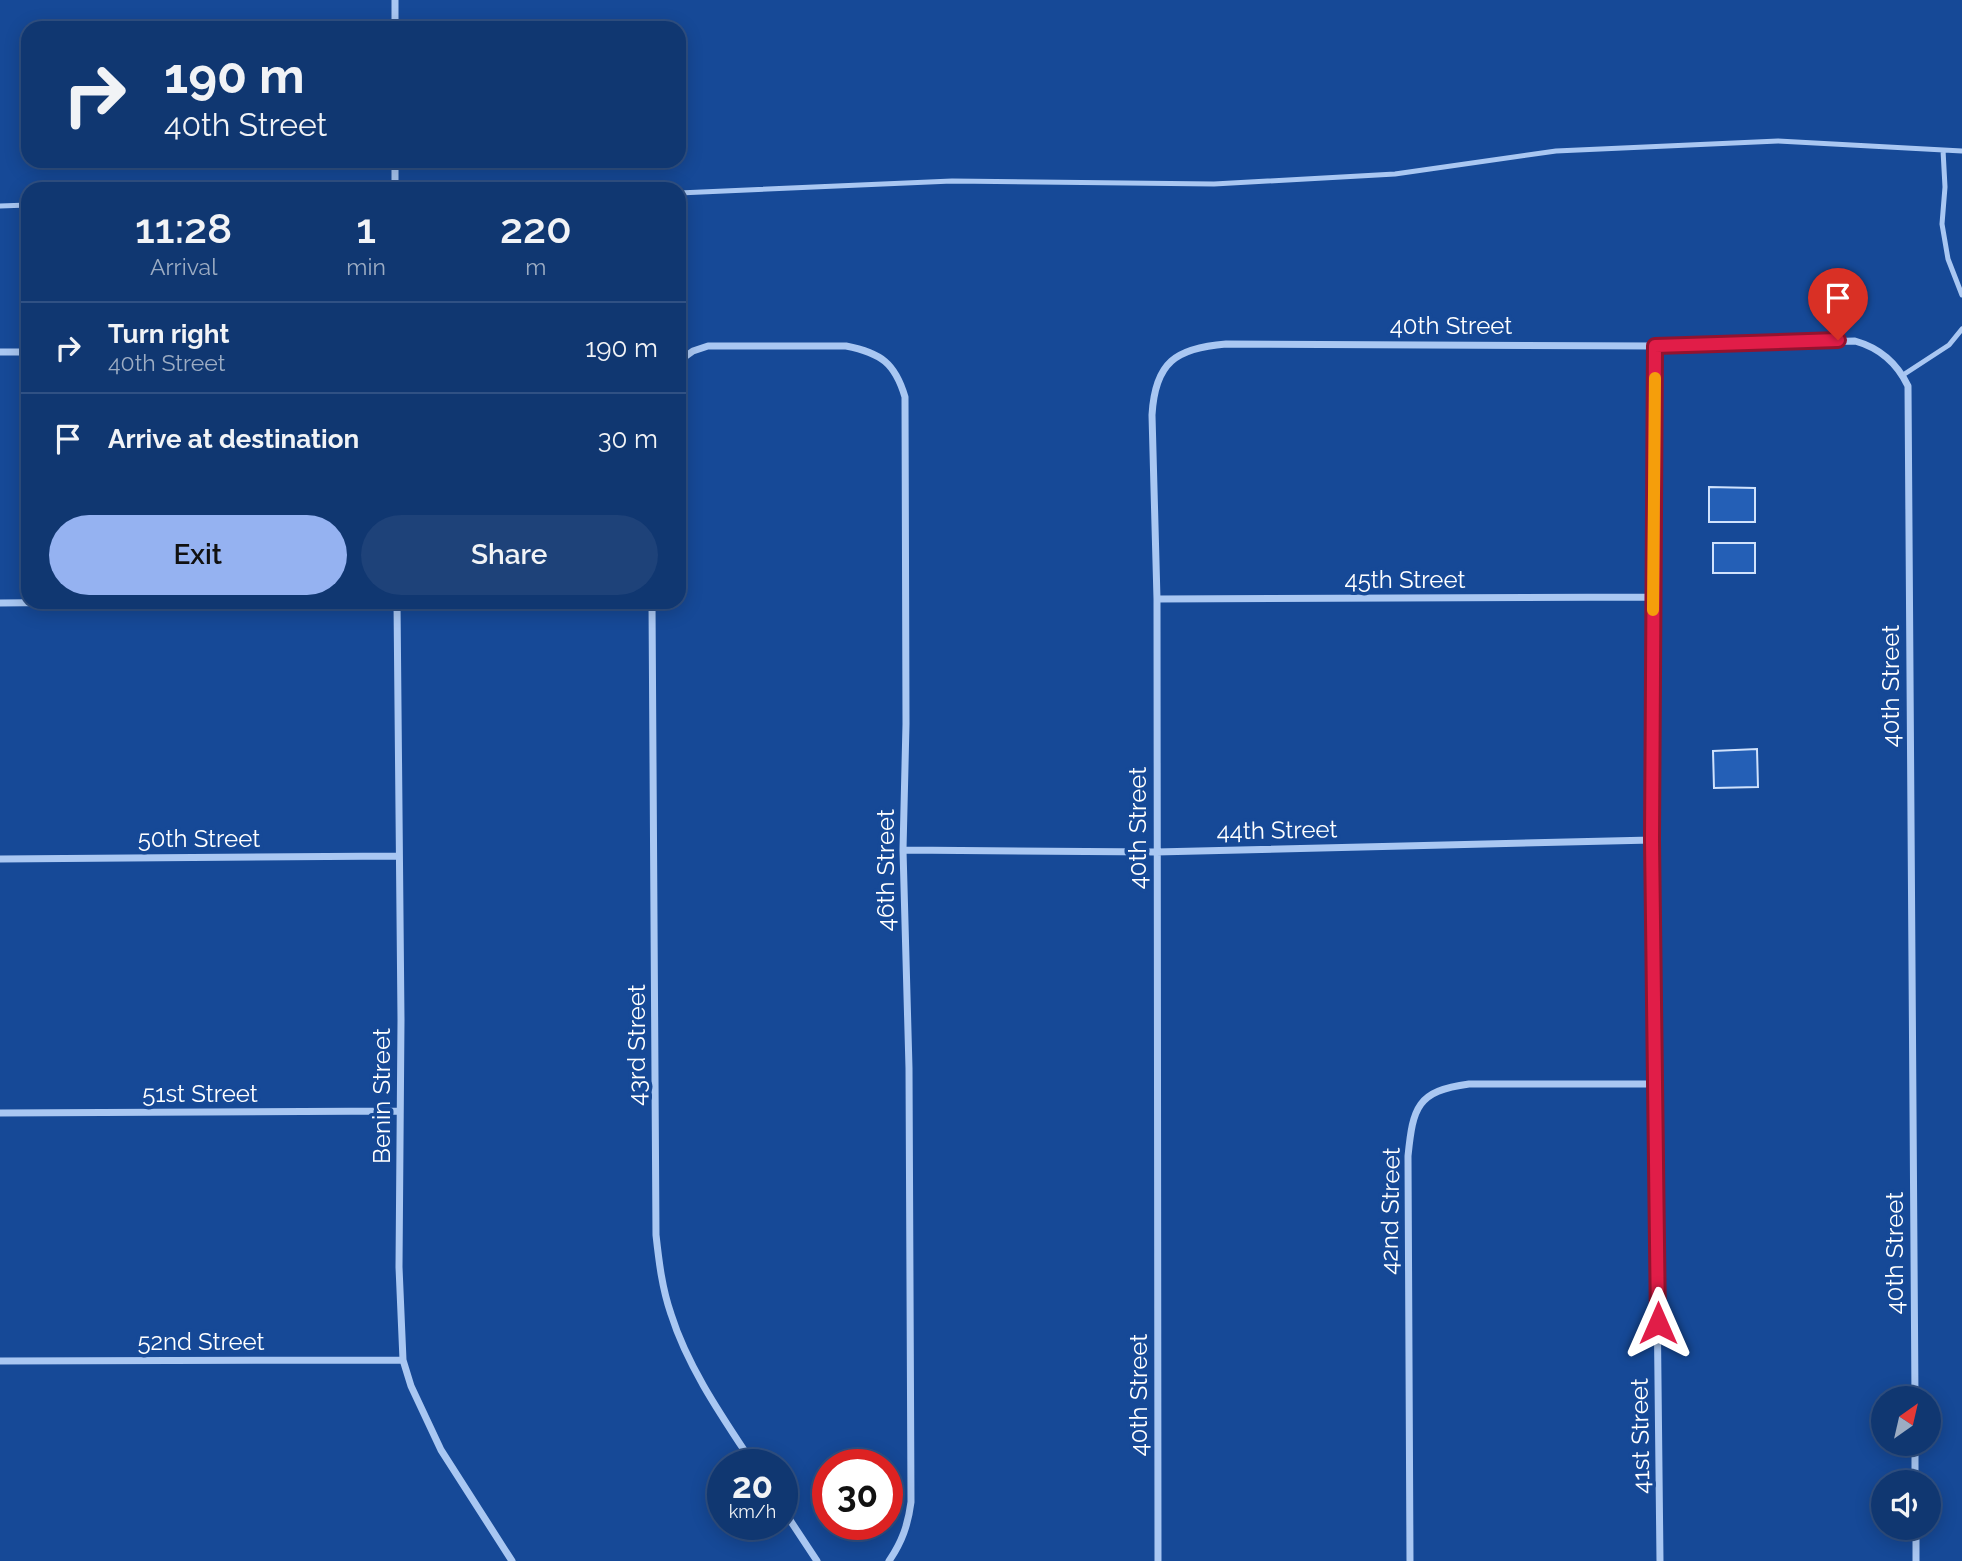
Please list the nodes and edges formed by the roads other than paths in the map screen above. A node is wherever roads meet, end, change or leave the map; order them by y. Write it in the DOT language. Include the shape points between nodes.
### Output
graph roads {
  1 [pos="395,0"];
  2 [pos="395,21"];
  3 [pos="1943,150"];
  4 [pos="1962,151"];
  5 [pos="686,193"];
  6 [pos="21,205"];
  7 [pos="0,206"];
  8 [pos="1962,295"];
  9 [pos="1962,329"];
  10 [pos="1655,346"];
  11 [pos="0,352"];
  12 [pos="21,352"];
  13 [pos="686,356"];
  14 [pos="1903,375"];
  15 [pos="1653,597"];
  16 [pos="1157,599"];
  17 [pos="0,603"];
  18 [pos="21,603"];
  19 [pos="397,609"];
  20 [pos="652,609"];
  21 [pos="1652,840"];
  22 [pos="903,850"];
  23 [pos="1156,852"];
  24 [pos="398,856"];
  25 [pos="0,859"];
  26 [pos="1656,1084"];
  27 [pos="400,1111"];
  28 [pos="0,1113"];
  29 [pos="403,1360"];
  30 [pos="0,1361"];
  31 [pos="1915,1386"];
  32 [pos="744,1449"];
  33 [pos="798,1532"];
  34 [pos="1916,1540"];
  35 [pos="512,1561"];
  36 [pos="817,1561"];
  37 [pos="889,1561"];
  38 [pos="1158,1561"];
  39 [pos="1410,1561"];
  40 [pos="1660,1561"];
  41 [pos="1916,1561"];
  1 -- 2 [label="street"];
  3 -- 4 [label="lane"];
  3 -- 5 [label="lane" via="1778,141 1556,151 1395,174 1214,184 952,181"];
  3 -- 8 [label="lane" via="1942,224 1948,259"];
  6 -- 7 [label="lane"];
  9 -- 14 [label="lane" via="1949,345"];
  10 -- 14 [label="street, 40th Street" via="1855,341 1885,355"];
  10 -- 15 [label="street, 41st Street"];
  10 -- 16 [label="street, 40th Street" via="1226,344 1184,351 1168,362 1153,399"];
  11 -- 12 [label="street"];
  13 -- 22 [label="street, 46th Street" via="708,346 846,346 887,361 900,378 907,439"];
  14 -- 31 [label="street, 40th Street" via="1908,386"];
  15 -- 16 [label="street, 45th Street"];
  15 -- 21 [label="street, 41st Street"];
  16 -- 23 [label="street, 40th Street"];
  17 -- 18 [label="street"];
  19 -- 24 [label="street, Benin Street"];
  20 -- 32 [label="street, 43rd Street" via="656,1235 660,1272 688,1354"];
  21 -- 23 [label="street, 44th Street"];
  21 -- 26 [label="street, 41st Street"];
  22 -- 23 [label="street, 44th Street"];
  22 -- 37 [label="street, 46th Street" via="911,1502 909,1521"];
  23 -- 38 [label="street, 40th Street"];
  24 -- 25 [label="street, 50th Street"];
  24 -- 27 [label="street, Benin Street"];
  26 -- 39 [label="street, 42nd Street" via="1469,1084 1443,1087 1427,1096 1417,1111 1408,1156"];
  26 -- 40 [label="street, 41st Street"];
  27 -- 28 [label="street, 51st Street"];
  27 -- 29 [label="street, Benin Street"];
  29 -- 30 [label="street, 52nd Street"];
  29 -- 35 [label="street, Benin Street" via="441,1450"];
  33 -- 36 [label="street"];
  34 -- 41 [label="street"];
}
